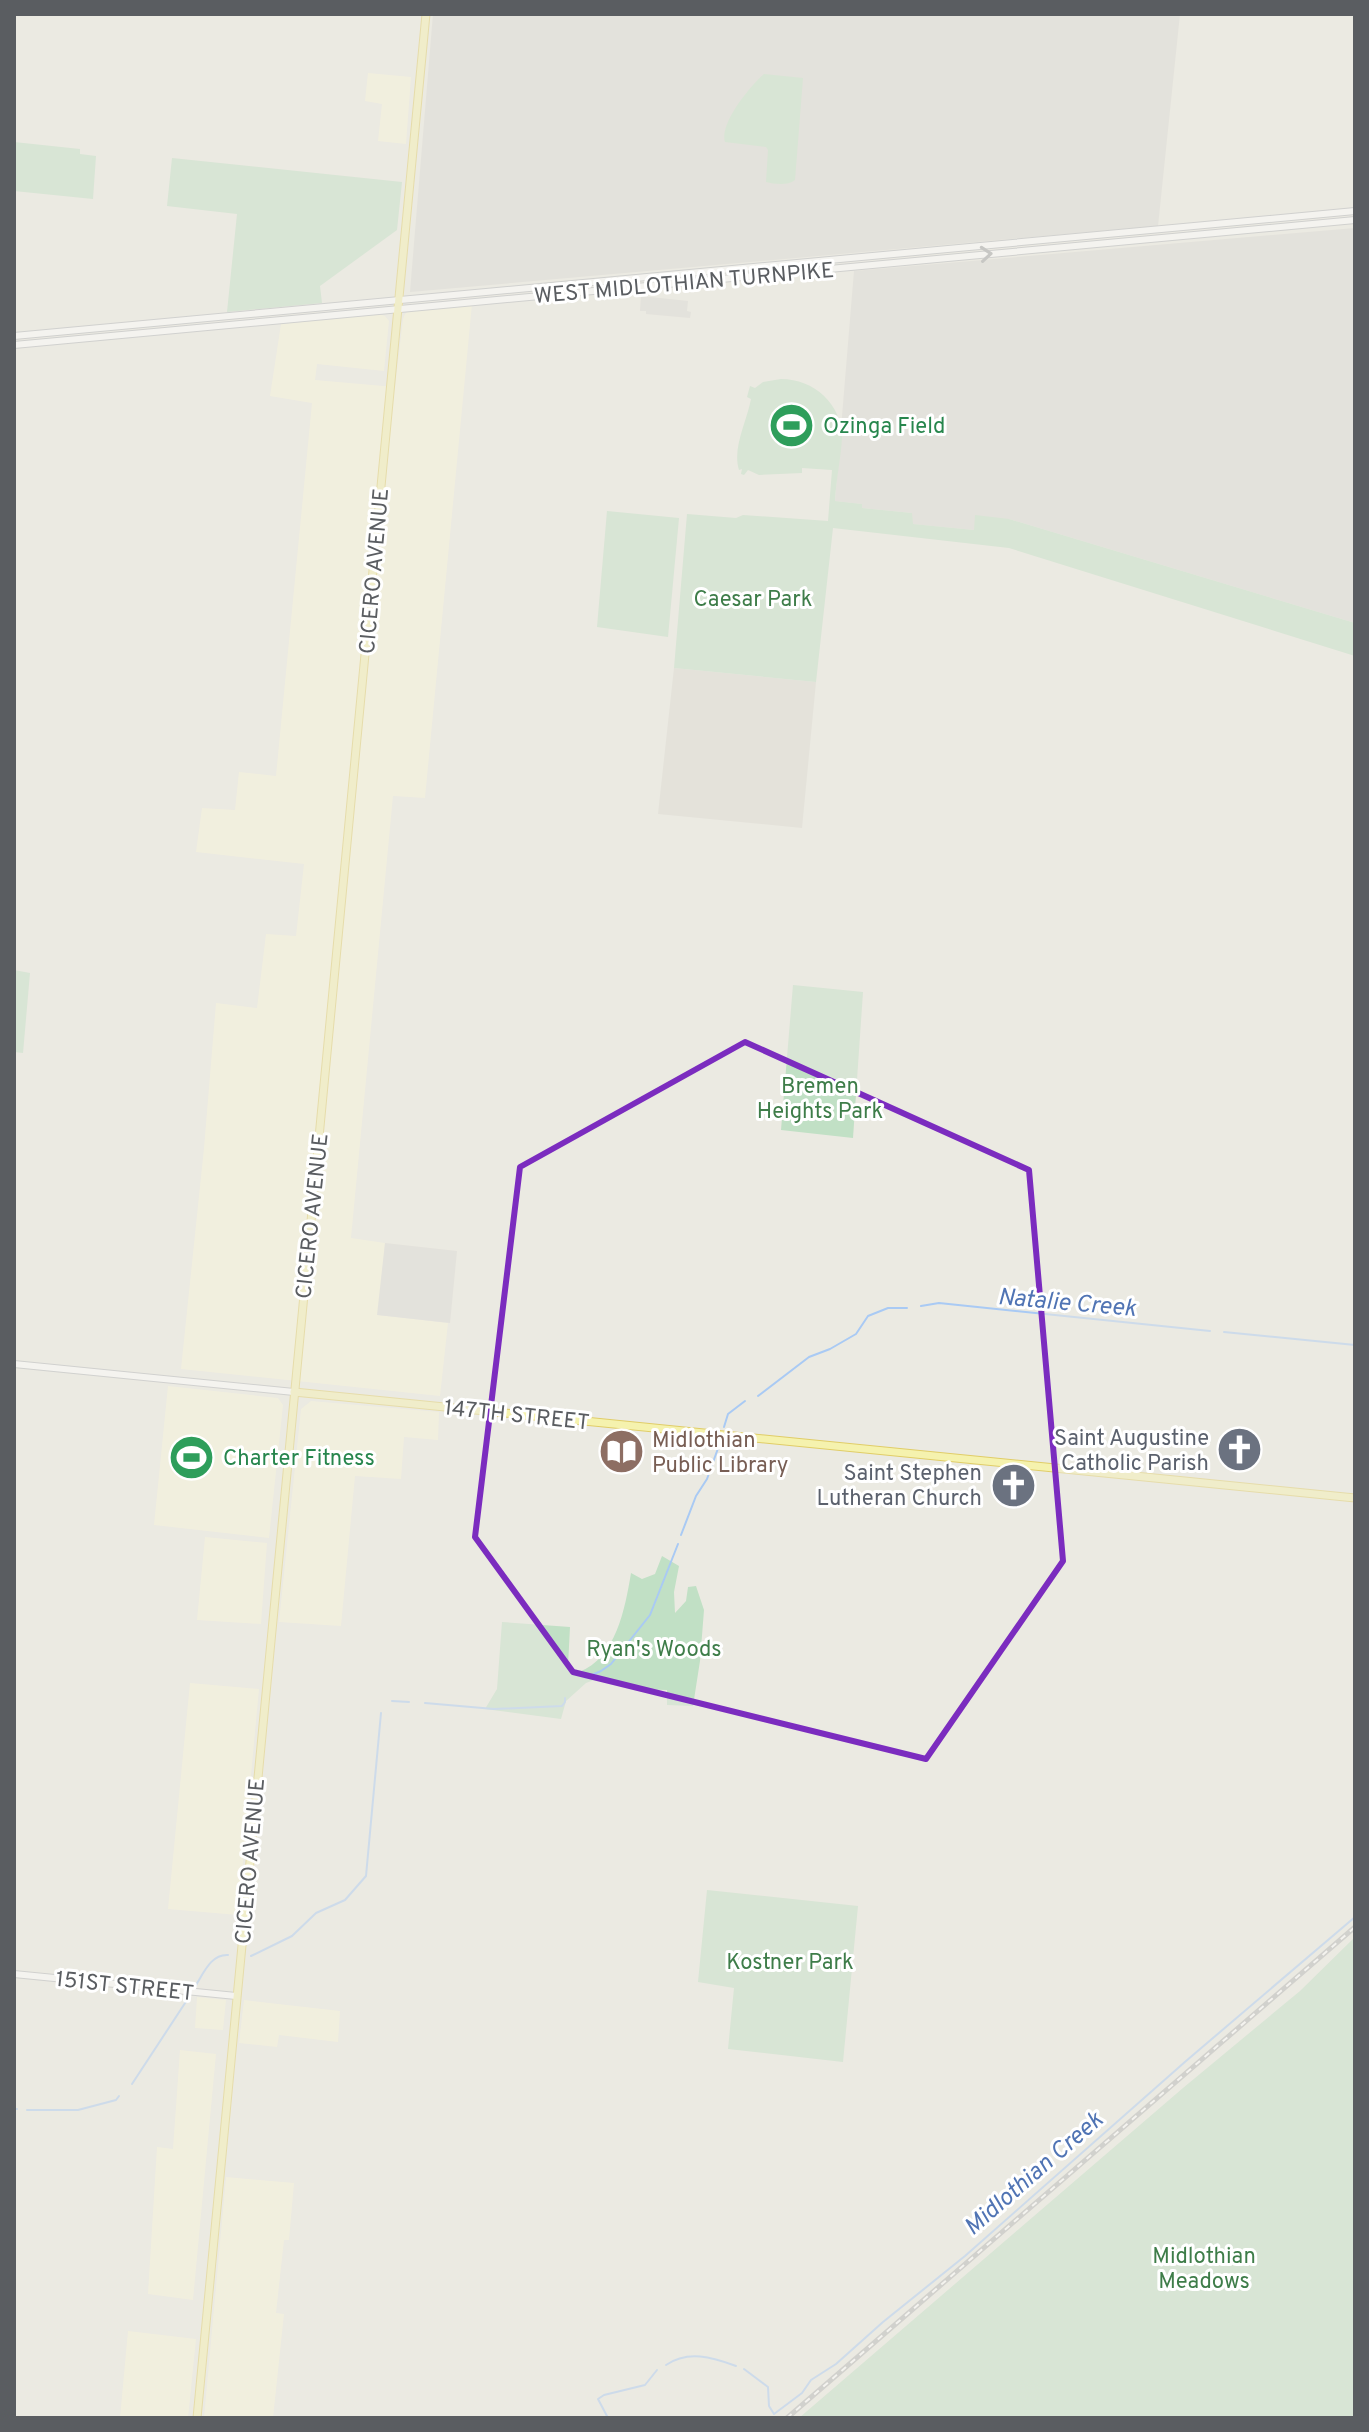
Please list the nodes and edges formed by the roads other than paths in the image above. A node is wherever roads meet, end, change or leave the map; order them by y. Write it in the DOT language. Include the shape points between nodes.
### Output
graph roads {
  1 [pos="426,14"];
  2 [pos="1355,211"];
  3 [pos="1355,220"];
  4 [pos="399,304"];
  5 [pos="14,336"];
  6 [pos="14,345"];
  7 [pos="14,1364"];
  8 [pos="294,1392"];
  9 [pos="1355,1498"];
  10 [pos="14,1974"];
  11 [pos="236,1996"];
  12 [pos="197,2418"];
  1 -- 4 [label="main road, CICERO AVENUE"];
  2 -- 4 [label="main road, WEST MIDLOTHIAN TURNPIKE"];
  4 -- 3 [label="main road, WEST MIDLOTHIAN TURNPIKE, one-way"];
  4 -- 5 [label="main road, WEST MIDLOTHIAN TURNPIKE"];
  4 -- 6 [label="main road, WEST MIDLOTHIAN TURNPIKE"];
  4 -- 8 [label="main road, CICERO AVENUE"];
  7 -- 8 [label="main road, 147TH STREET"];
  8 -- 9 [label="main road, 147TH STREET"];
  8 -- 11 [label="main road, CICERO AVENUE"];
  10 -- 11 [label="main road, 151ST STREET"];
  11 -- 12 [label="main road, CICERO AVENUE"];
}
